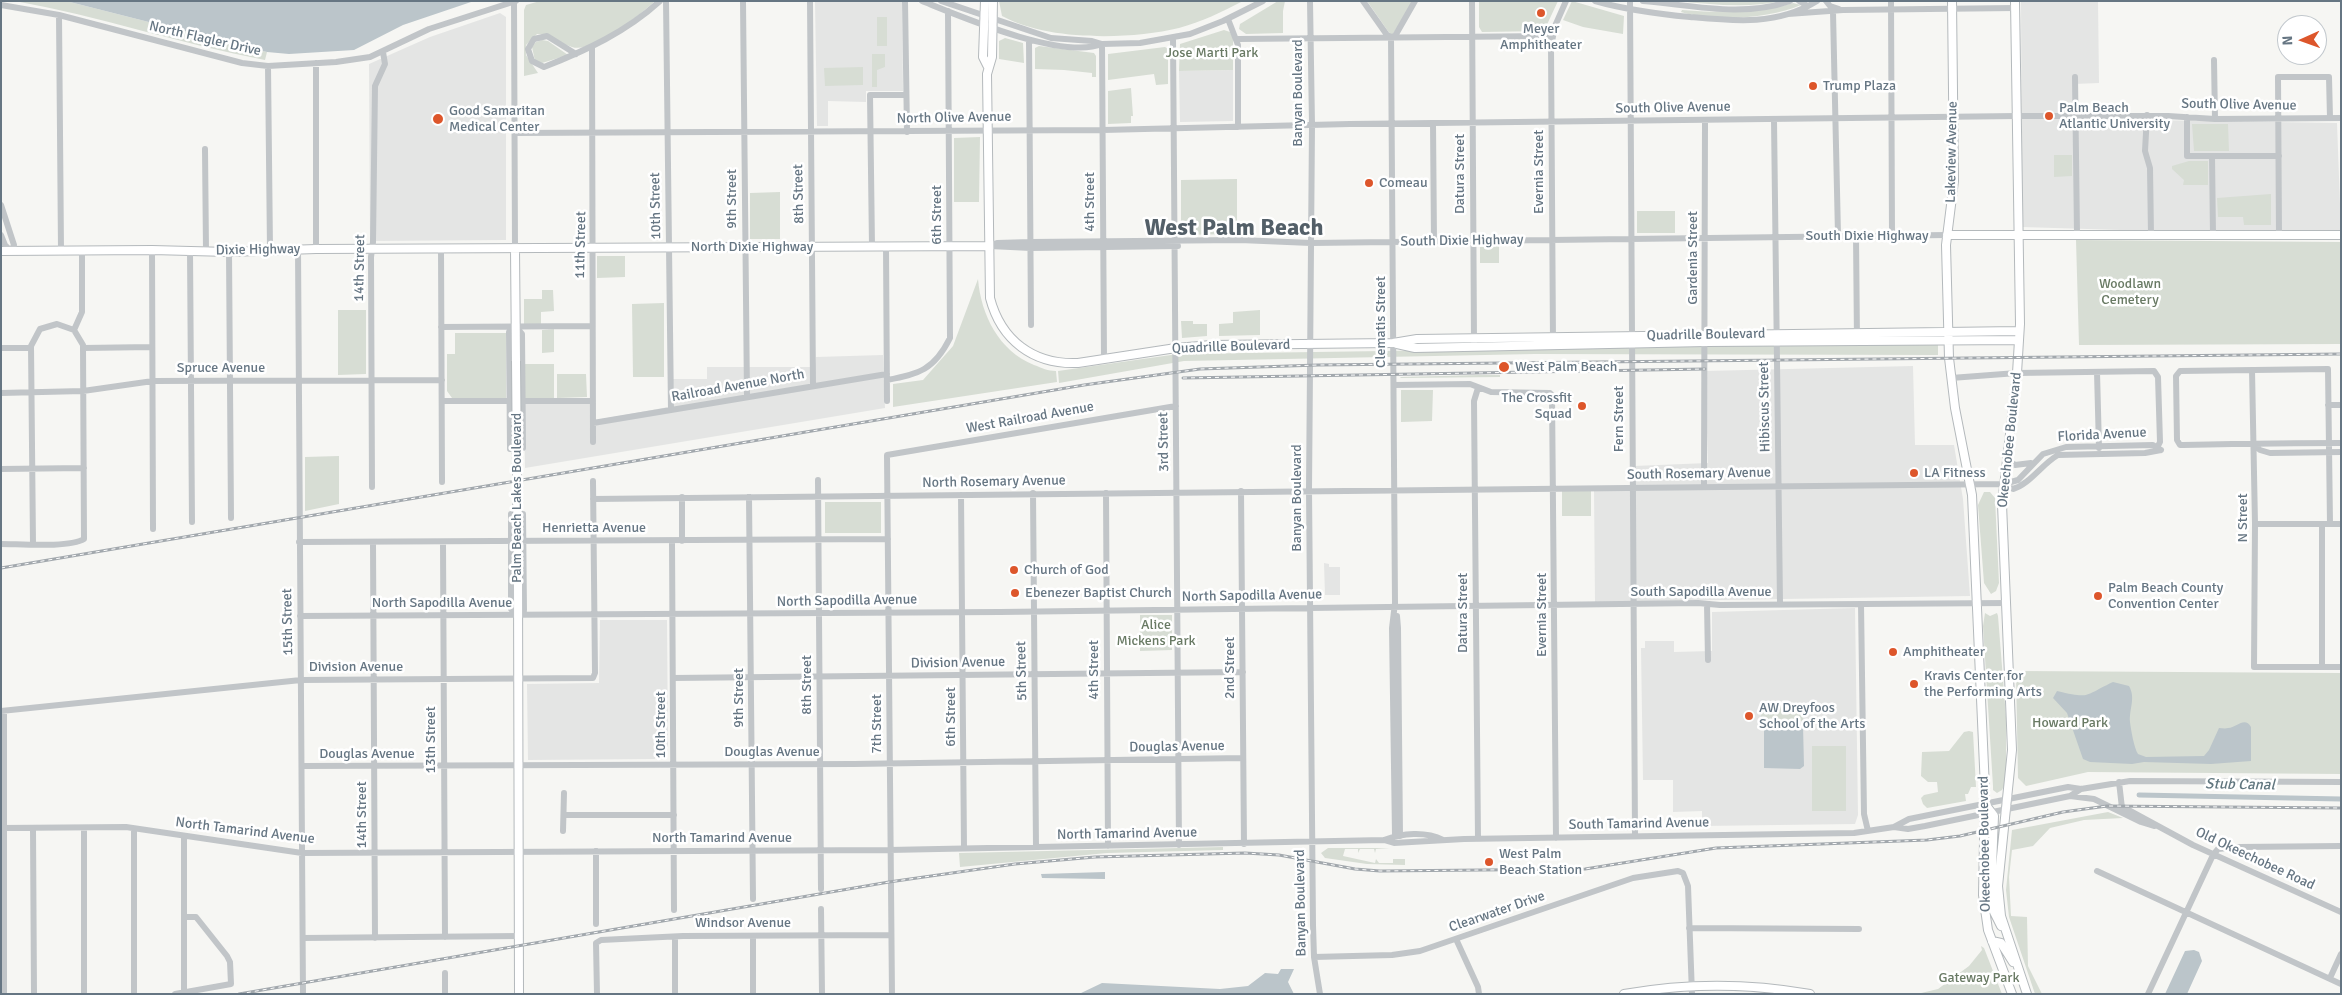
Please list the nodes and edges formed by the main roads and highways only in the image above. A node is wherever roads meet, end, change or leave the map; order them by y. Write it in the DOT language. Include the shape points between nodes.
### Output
graph roads {
  1 [pos="985,1"];
  2 [pos="993,1"];
  3 [pos="1952,5"];
  4 [pos="2015,5"];
  5 [pos="988,67"];
  6 [pos="2019,234"];
  7 [pos="1947,235"];
  8 [pos="2341,235"];
  9 [pos="989,246"];
  10 [pos="515,249"];
  11 [pos="1,251"];
  12 [pos="2019,331"];
  13 [pos="1948,337"];
  14 [pos="1706,339"];
  15 [pos="1777,339"];
  16 [pos="2019,340"];
  17 [pos="1474,343"];
  18 [pos="1988,813"];
  19 [pos="2008,938"];
  20 [pos="1992,941"];
  21 [pos="2019,970"];
  22 [pos="1692,990"];
  23 [pos="519,994"];
  24 [pos="1624,994"];
  25 [pos="1810,994"];
  26 [pos="2012,994"];
  27 [pos="2027,994"];
  1 -- 5 [label="main road" via="983,57"];
  2 -- 5 [label="main road" via="992,57"];
  3 -- 7 [label="main road, Lakeview Avenue" via="1954,181"];
  4 -- 6 [label="main road, Okeechobee Boulevard"];
  5 -- 9 [label="main road"];
  6 -- 7 [label="main road, South Dixie Highway"];
  6 -- 8 [label="main road, South Dixie Highway"];
  6 -- 12 [label="main road, Okeechobee Boulevard"];
  7 -- 13 [label="main road, Lakeview Avenue"];
  9 -- 10 [label="main road, North Dixie Highway"];
  9 -- 17 [label="main road, Quadrille Boulevard" via="990,298 999,322 1015,343 1040,359 1066,364 1176,348 1224,345 1393,343 1414,348"];
  10 -- 11 [label="main road, Dixie Highway"];
  10 -- 23 [label="main road, Palm Beach Lakes Boulevard, bridge"];
  12 -- 13 [label="main road, Quadrille Boulevard"];
  12 -- 16 [label="main road, Okeechobee Boulevard"];
  13 -- 15 [label="main road, Quadrille Boulevard" via="1857,342"];
  13 -- 15 [label="main road, Quadrille Boulevard" via="1857,334"];
  13 -- 16 [label="main road, Quadrille Boulevard"];
  13 -- 18 [label="main road, Okeechobee Boulevard" via="1955,408 1971,484 1985,804"];
  14 -- 15 [label="main road, Quadrille Boulevard"];
  14 -- 17 [label="main road, Quadrille Boulevard" via="1552,337"];
  14 -- 17 [label="main road, Quadrille Boulevard" via="1631,345"];
  16 -- 19 [label="main road, Okeechobee Boulevard" via="2002,525 2012,737 1998,886 2001,916"];
  18 -- 19 [label="main road" via="1994,818 1993,907"];
  18 -- 20 [label="main road, Okeechobee Boulevard" via="1982,895"];
  19 -- 21 [label="main road, Okeechobee Boulevard"];
  20 -- 21 [label="main road" via="2003,945"];
  20 -- 26 [label="main road, Okeechobee Boulevard"];
  21 -- 27 [label="main road, Okeechobee Boulevard"];
  22 -- 24 [label="main road"];
  22 -- 25 [label="main road" via="1743,986"];
}
